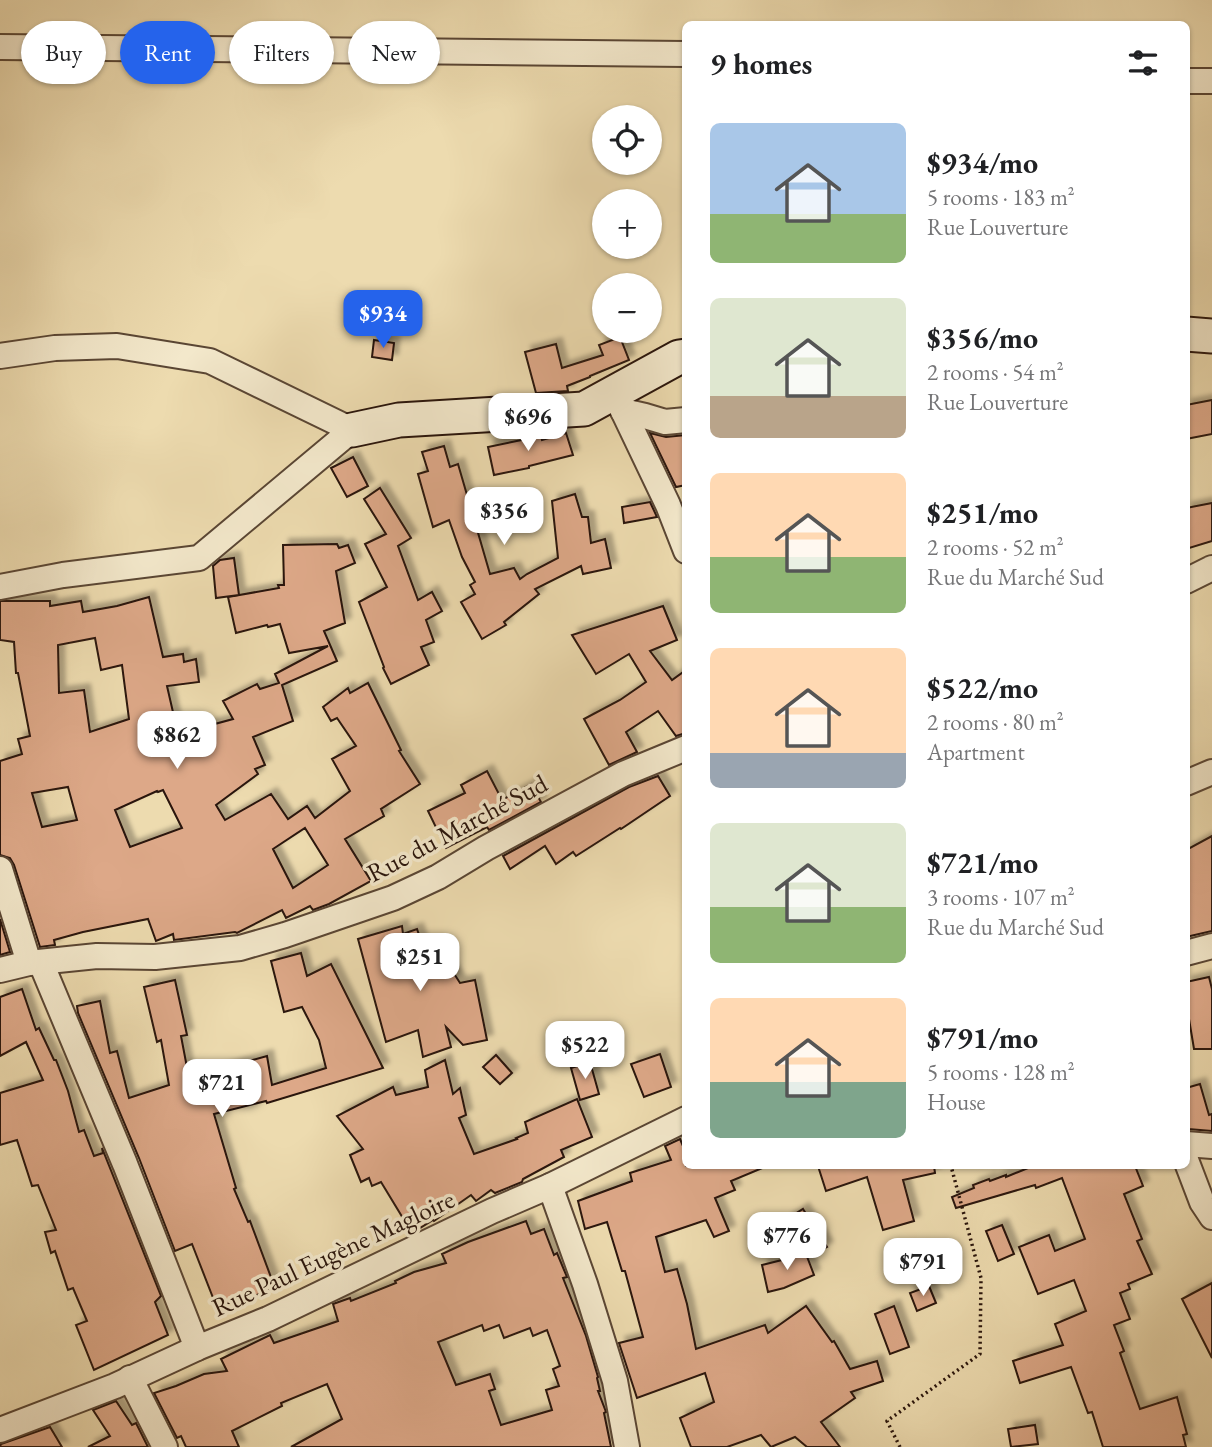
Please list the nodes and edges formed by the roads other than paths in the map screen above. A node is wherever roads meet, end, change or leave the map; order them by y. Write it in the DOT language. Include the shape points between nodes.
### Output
graph roads {
  1 [pos="0,47"];
  2 [pos="682,54"];
  3 [pos="1190,81"];
  4 [pos="1212,81"];
  5 [pos="1190,334"];
  6 [pos="1212,336"];
  7 [pos="0,356"];
  8 [pos="682,357"];
  9 [pos="619,402"];
  10 [pos="682,420"];
  11 [pos="352,430"];
  12 [pos="682,541"];
  13 [pos="1212,568"];
  14 [pos="1190,579"];
  15 [pos="0,587"];
  16 [pos="682,750"];
  17 [pos="1212,772"];
  18 [pos="1190,781"];
  19 [pos="0,869"];
  20 [pos="1212,946"];
  21 [pos="1190,952"];
  22 [pos="35,963"];
  23 [pos="0,970"];
  24 [pos="682,1121"];
  25 [pos="1190,1144"];
  26 [pos="1212,1146"];
  27 [pos="1189,1169"];
  28 [pos="550,1186"];
  29 [pos="1212,1217"];
  30 [pos="197,1348"];
  31 [pos="130,1378"];
  32 [pos="0,1430"];
  33 [pos="165,1447"];
  34 [pos="627,1447"];
  1 -- 2 [label="street"];
  3 -- 4 [label="street"];
  5 -- 6 [label="main road"];
  7 -- 11 [label="street" via="117,346 210,361"];
  8 -- 9 [label="main road"];
  9 -- 10 [label="street" via="665,422"];
  9 -- 11 [label="main road" via="584,409 399,421"];
  9 -- 12 [label="street"];
  11 -- 15 [label="street" via="199,558"];
  13 -- 14 [label="street"];
  16 -- 22 [label="street, Rue du Marché Sud" via="623,774 438,877 331,920 240,948"];
  17 -- 18 [label="street"];
  19 -- 22 [label="street"];
  20 -- 21 [label="street"];
  22 -- 23 [label="street, Rue du Marché Sud"];
  22 -- 30 [label="street" via="125,1164"];
  24 -- 28 [label="street, Rue Paul Eugène Magloire"];
  25 -- 26 [label="street"];
  27 -- 29 [label="street"];
  28 -- 30 [label="street, Rue Paul Eugène Magloire"];
  28 -- 34 [label="street" via="615,1381"];
  30 -- 31 [label="street, Rue Paul Eugène Magloire"];
  31 -- 32 [label="street, Rue Paul Eugène Magloire"];
  31 -- 33 [label="street"];
}
